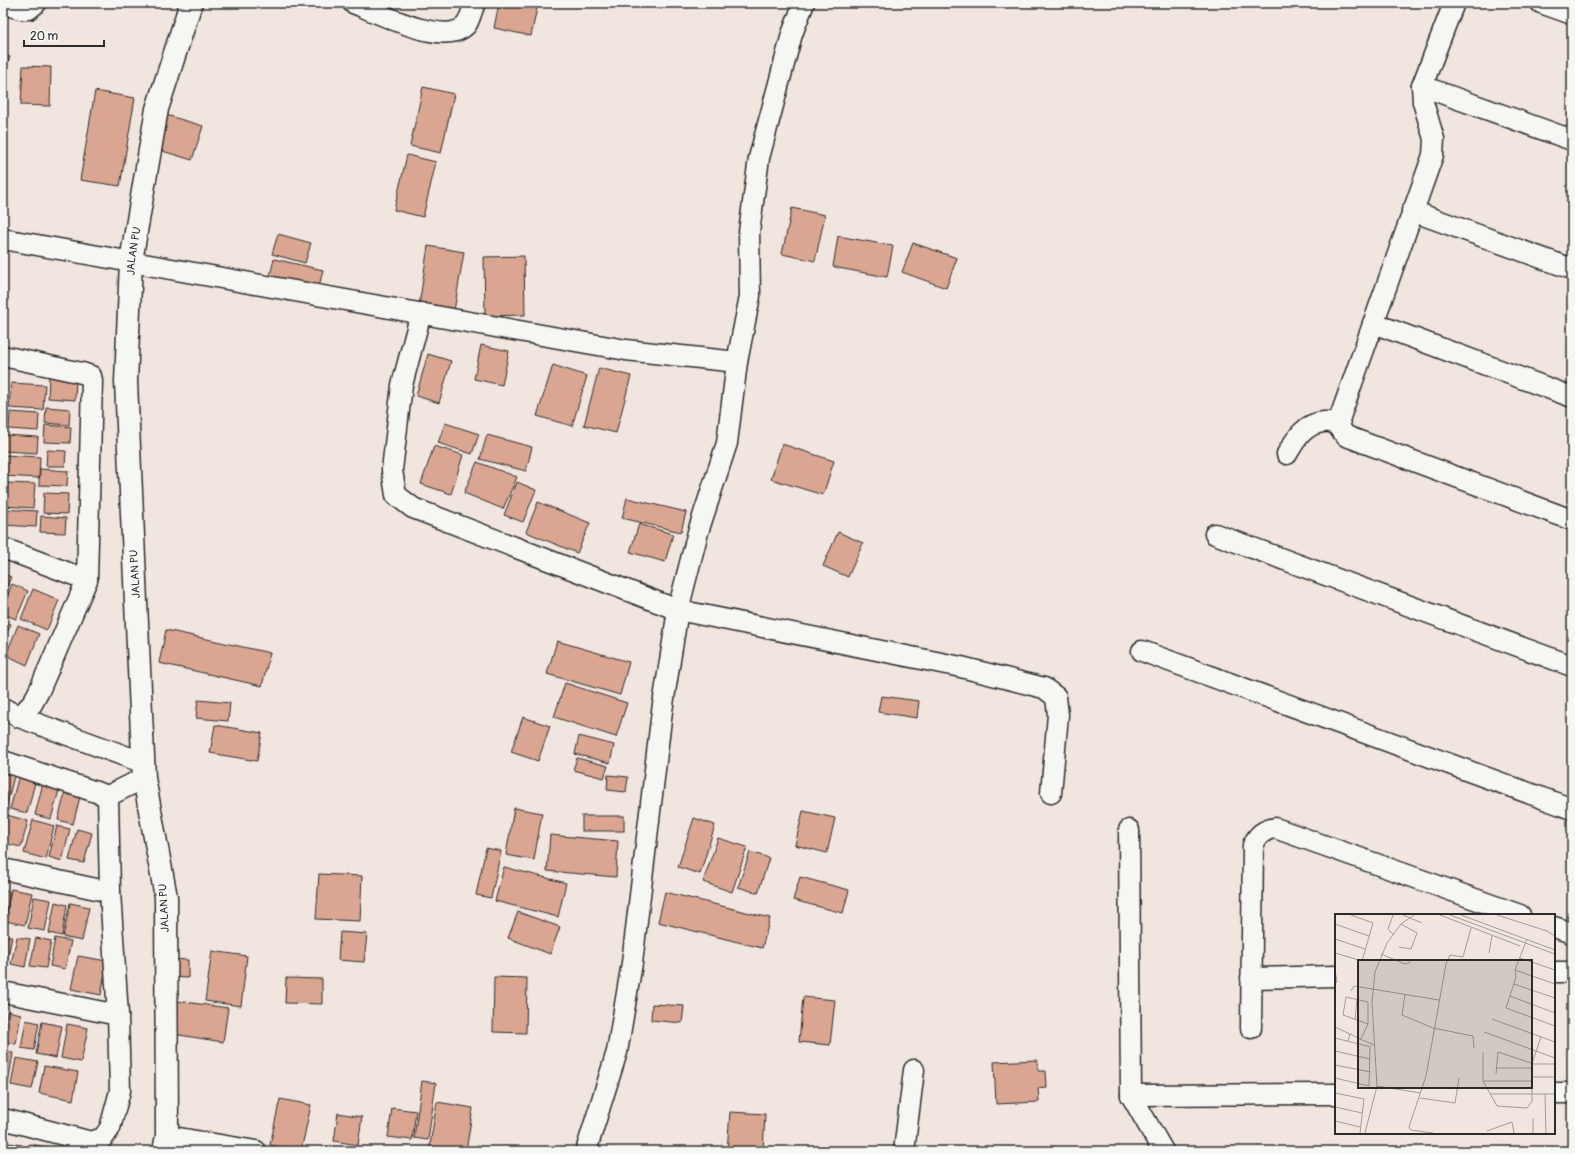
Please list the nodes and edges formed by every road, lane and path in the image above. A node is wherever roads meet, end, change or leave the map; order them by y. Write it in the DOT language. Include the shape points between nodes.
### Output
graph roads {
  1 [pos="36,3"];
  2 [pos="191,3"];
  3 [pos="354,3"];
  4 [pos="475,3"];
  5 [pos="804,3"];
  6 [pos="1454,3"];
  7 [pos="1542,3"];
  8 [pos="3,4"];
  9 [pos="1572,14"];
  10 [pos="1422,86"];
  11 [pos="1572,140"];
  12 [pos="1412,211"];
  13 [pos="3,239"];
  14 [pos="131,262"];
  15 [pos="1572,269"];
  16 [pos="421,314"];
  17 [pos="1373,323"];
  18 [pos="3,356"];
  19 [pos="736,362"];
  20 [pos="1572,396"];
  21 [pos="1340,425"];
  22 [pos="1287,454"];
  23 [pos="1572,520"];
  24 [pos="1215,534"];
  25 [pos="3,548"];
  26 [pos="87,580"];
  27 [pos="678,610"];
  28 [pos="1142,652"];
  29 [pos="1572,666"];
  30 [pos="11,712"];
  31 [pos="3,761"];
  32 [pos="144,771"];
  33 [pos="1051,793"];
  34 [pos="108,796"];
  35 [pos="1572,809"];
  36 [pos="1129,830"];
  37 [pos="3,869"];
  38 [pos="110,892"];
  39 [pos="1517,914"];
  40 [pos="1555,927"];
  41 [pos="1572,933"];
  42 [pos="1555,972"];
  43 [pos="1572,972"];
  44 [pos="1335,976"];
  45 [pos="1251,978"];
  46 [pos="3,992"];
  47 [pos="118,1015"];
  48 [pos="1251,1028"];
  49 [pos="914,1070"];
  50 [pos="1555,1093"];
  51 [pos="1572,1093"];
  52 [pos="1335,1094"];
  53 [pos="1131,1095"];
  54 [pos="3,1119"];
  55 [pos="166,1143"];
  56 [pos="256,1151"];
  57 [pos="586,1151"];
  58 [pos="904,1151"];
  59 [pos="1163,1151"];
  1 -- 8 [label="street" via="29,9"];
  2 -- 14 [label="street, JALAN PU" via="157,109"];
  3 -- 4 [label="street" via="423,31 442,33 455,32 466,25"];
  5 -- 19 [label="street" via="792,34 759,158 749,232 750,296"];
  6 -- 10 [label="street"];
  7 -- 9 [label="street"];
  10 -- 11 [label="street"];
  10 -- 12 [label="street" via="1421,94 1434,138 1434,147"];
  12 -- 15 [label="street"];
  12 -- 17 [label="street"];
  13 -- 14 [label="street"];
  14 -- 16 [label="street"];
  14 -- 32 [label="street, JALAN PU" via="126,382"];
  16 -- 19 [label="street" via="626,350"];
  16 -- 27 [label="street" via="402,385 392,470 396,495 413,508"];
  17 -- 20 [label="street"];
  17 -- 21 [label="street" via="1339,420"];
  18 -- 26 [label="street" via="91,376"];
  19 -- 27 [label="street" via="727,443 698,532"];
  21 -- 22 [label="street" via="1324,421 1302,431"];
  21 -- 23 [label="street" via="1346,436"];
  24 -- 29 [label="street"];
  25 -- 26 [label="street"];
  26 -- 30 [label="street" via="32,704"];
  27 -- 33 [label="street" via="961,667 1044,688 1056,697 1058,715"];
  27 -- 57 [label="street" via="662,711 632,963 618,1052"];
  28 -- 35 [label="street"];
  30 -- 32 [label="street"];
  31 -- 34 [label="street"];
  32 -- 34 [label="street"];
  32 -- 55 [label="street, JALAN PU" via="166,897"];
  34 -- 38 [label="street"];
  36 -- 53 [label="street"];
  37 -- 38 [label="street"];
  38 -- 47 [label="street"];
  39 -- 45 [label="street" via="1275,828 1269,829 1262,832 1253,845"];
  40 -- 41 [label="street"];
  42 -- 43 [label="street"];
  44 -- 45 [label="street"];
  45 -- 48 [label="street"];
  46 -- 47 [label="street"];
  47 -- 54 [label="street" via="120,1091 110,1128 102,1138 92,1142"];
  49 -- 58 [label="street"];
  50 -- 51 [label="street"];
  52 -- 53 [label="street"];
  53 -- 59 [label="street"];
  55 -- 56 [label="street"];
}
